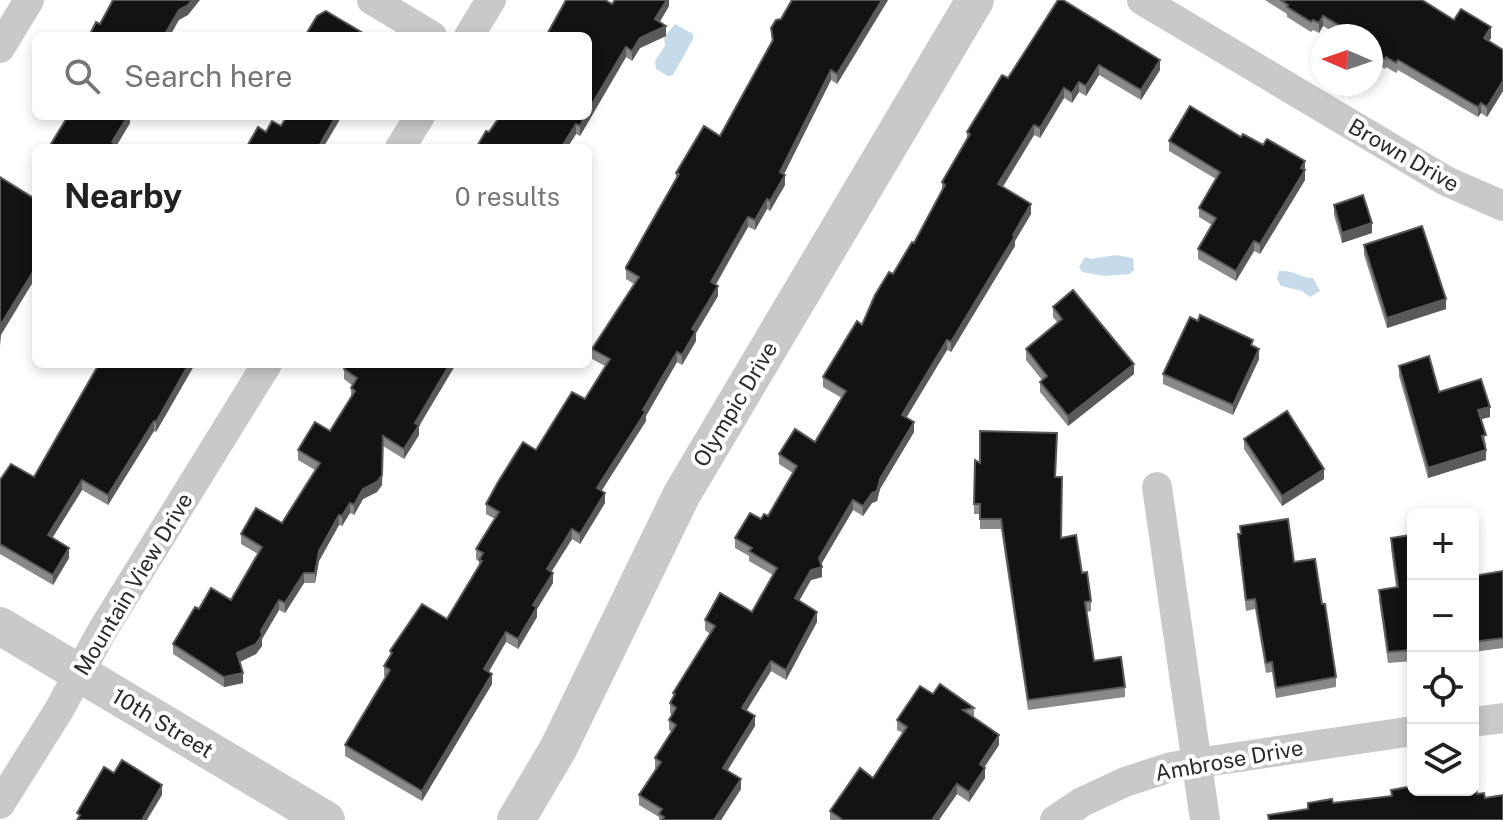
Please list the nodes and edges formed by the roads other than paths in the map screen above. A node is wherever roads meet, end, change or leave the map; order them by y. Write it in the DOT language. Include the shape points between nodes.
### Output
graph roads {
  1 [pos="29,0"];
  2 [pos="372,0"];
  3 [pos="491,0"];
  4 [pos="975,0"];
  5 [pos="1142,0"];
  6 [pos="425,32"];
  7 [pos="471,32"];
  8 [pos="0,48"];
  9 [pos="418,120"];
  10 [pos="402,144"];
  11 [pos="1503,206"];
  12 [pos="265,368"];
  13 [pos="1157,487"];
  14 [pos="0,626"];
  15 [pos="80,673"];
  16 [pos="1503,718"];
  17 [pos="1479,721"];
  18 [pos="1407,732"];
  19 [pos="1196,762"];
  20 [pos="0,804"];
  21 [pos="326,820"];
  22 [pos="516,820"];
  23 [pos="1055,820"];
  24 [pos="1205,820"];
  1 -- 8 [label="street"];
  2 -- 6 [label="street"];
  3 -- 7 [label="street"];
  4 -- 22 [label="street, Olympic Drive" via="682,494 558,749"];
  5 -- 11 [label="street, Brown Drive" via="1446,181"];
  9 -- 10 [label="street"];
  12 -- 15 [label="street, Mountain View Drive"];
  13 -- 19 [label="street"];
  14 -- 15 [label="street, 10th Street"];
  15 -- 20 [label="street, Mountain View Drive"];
  15 -- 21 [label="street, 10th Street"];
  16 -- 17 [label="street"];
  18 -- 19 [label="street, Ambrose Drive"];
  19 -- 23 [label="street, Ambrose Drive" via="1125,782"];
  19 -- 24 [label="street"];
}
